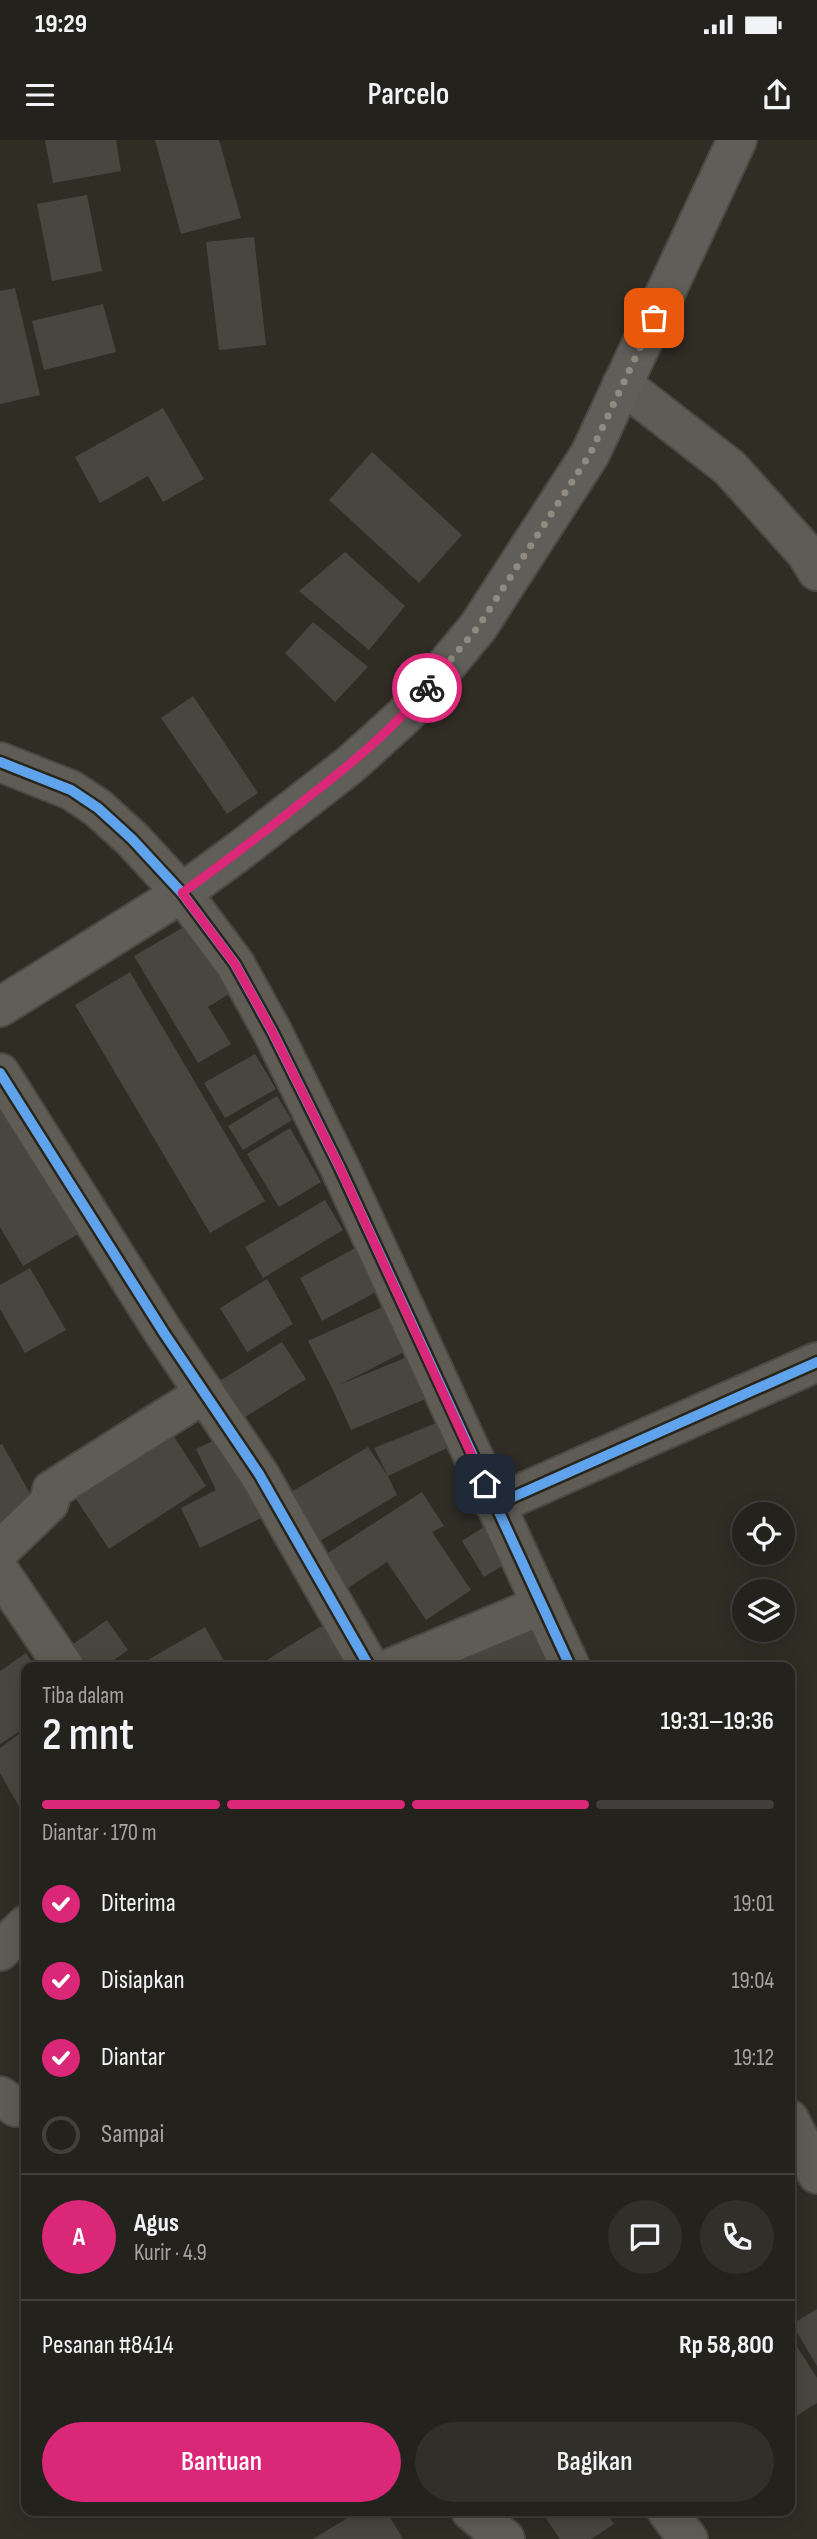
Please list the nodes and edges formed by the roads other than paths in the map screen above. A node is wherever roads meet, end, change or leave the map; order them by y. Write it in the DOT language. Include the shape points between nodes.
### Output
graph roads {
  1 [pos="737,140"];
  2 [pos="622,384"];
  3 [pos="817,571"];
  4 [pos="0,762"];
  5 [pos="182,893"];
  6 [pos="0,1007"];
  7 [pos="0,1073"];
  8 [pos="817,1362"];
  9 [pos="205,1393"];
  10 [pos="495,1506"];
  11 [pos="0,1549"];
  12 [pos="0,1572"];
  13 [pos="542,1605"];
  14 [pos="61,1662"];
  15 [pos="366,1662"];
  16 [pos="405,1662"];
  17 [pos="568,1662"];
  18 [pos="21,1930"];
  19 [pos="0,1951"];
  20 [pos="0,2096"];
  21 [pos="21,2107"];
  22 [pos="477,2516"];
  23 [pos="671,2516"];
  24 [pos="505,2539"];
  25 [pos="688,2539"];
  1 -- 2 [label="highway"];
  2 -- 3 [label="street" via="730,468"];
  2 -- 5 [label="highway" via="590,454 534,543 478,627 405,715 351,764"];
  4 -- 5 [label="street" via="71,790 98,808"];
  5 -- 6 [label="highway"];
  5 -- 10 [label="street" via="235,964 272,1031"];
  7 -- 9 [label="street"];
  8 -- 10 [label="street"];
  9 -- 11 [label="street" via="52,1490 49,1503"];
  9 -- 15 [label="street" via="259,1474"];
  10 -- 13 [label="street"];
  12 -- 14 [label="street"];
  13 -- 16 [label="street"];
  13 -- 17 [label="street"];
  18 -- 19 [label="street"];
  20 -- 21 [label="street"];
  22 -- 24 [label="street"];
  23 -- 25 [label="street"];
}
